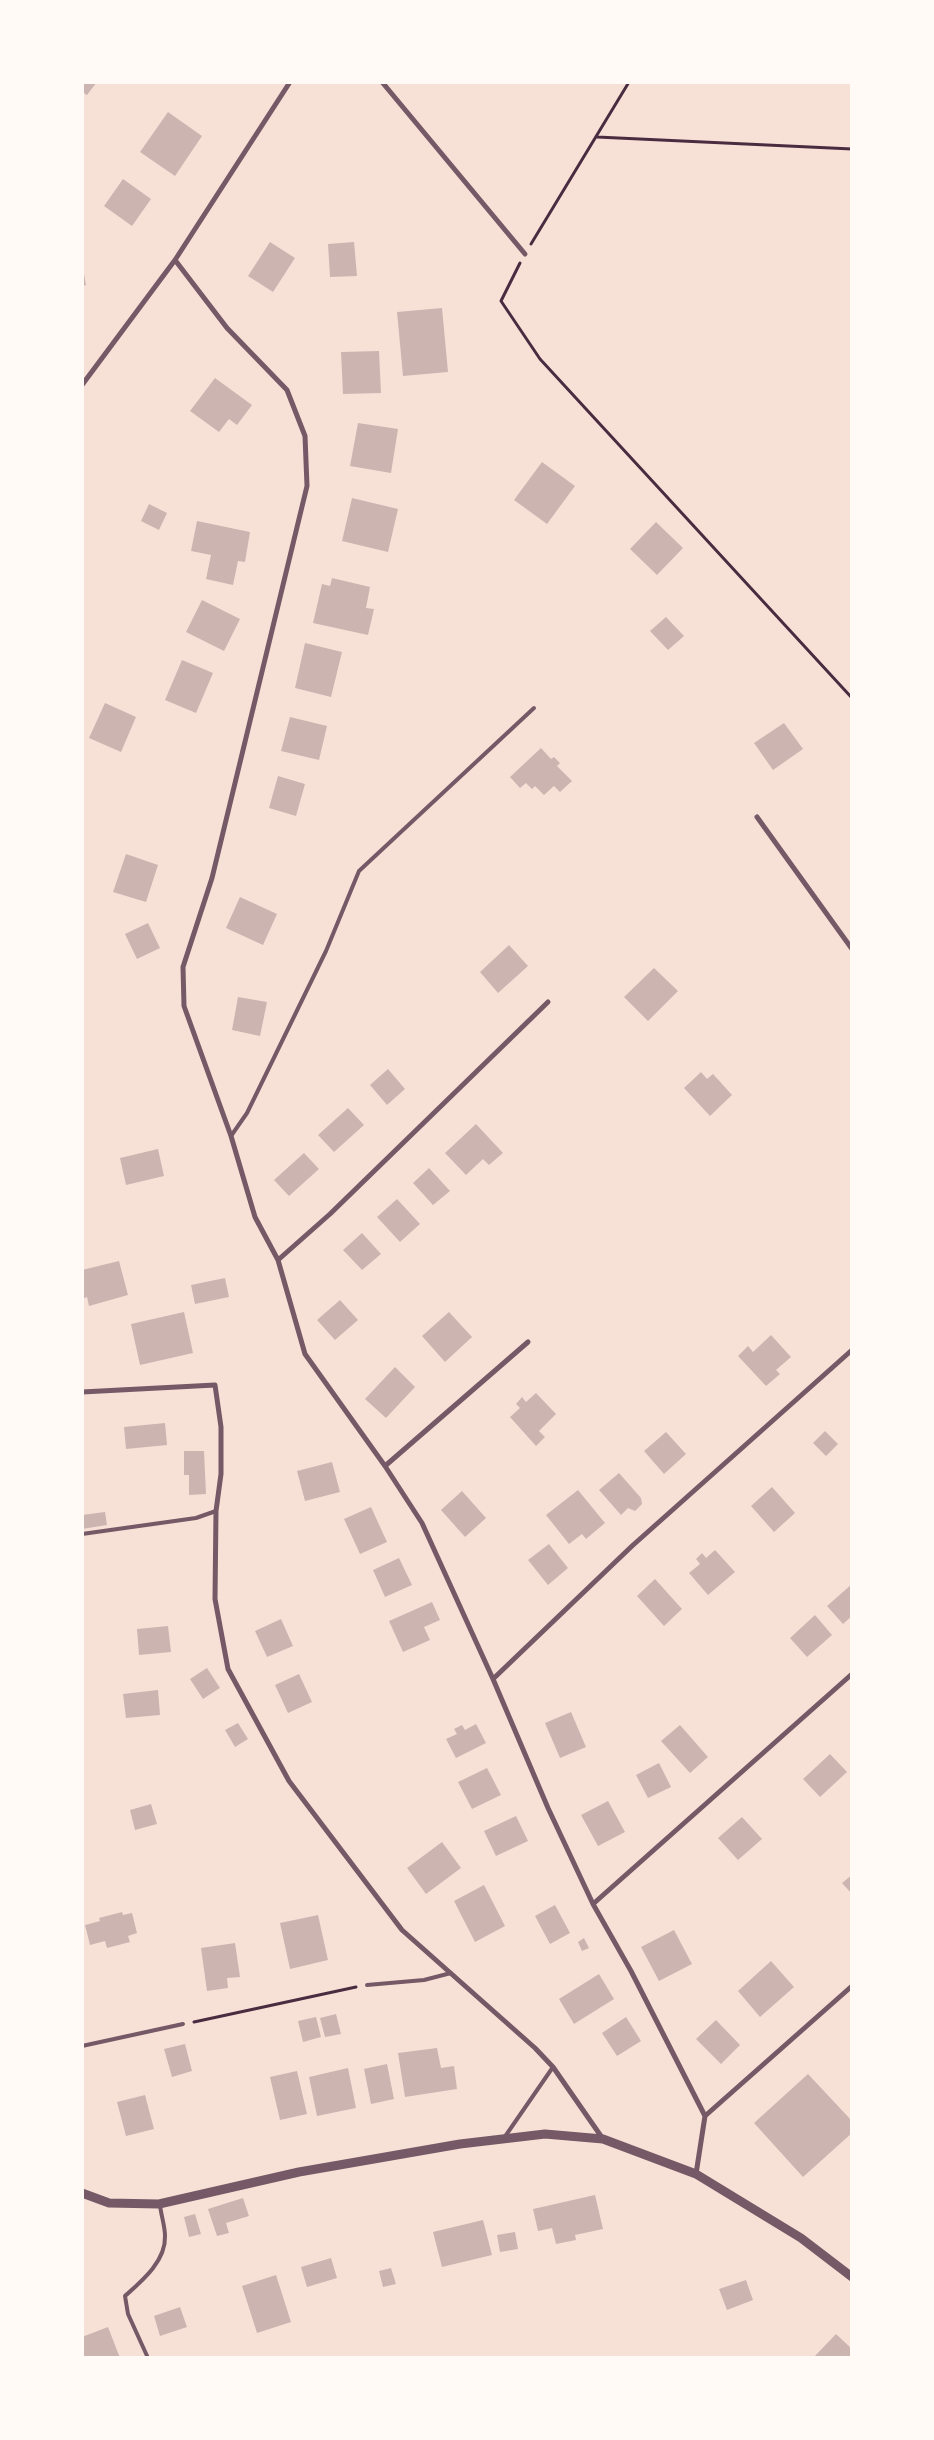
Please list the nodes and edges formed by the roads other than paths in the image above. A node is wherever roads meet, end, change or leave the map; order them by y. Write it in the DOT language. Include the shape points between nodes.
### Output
graph roads {
  1 [pos="290,82"];
  2 [pos="382,82"];
  3 [pos="525,254"];
  4 [pos="176,260"];
  5 [pos="82,385"];
  6 [pos="534,708"];
  7 [pos="757,817"];
  8 [pos="852,949"];
  9 [pos="548,1002"];
  10 [pos="231,1136"];
  11 [pos="278,1260"];
  12 [pos="528,1342"];
  13 [pos="852,1350"];
  14 [pos="82,1392"];
  15 [pos="385,1466"];
  16 [pos="216,1511"];
  17 [pos="82,1534"];
  18 [pos="852,1674"];
  19 [pos="493,1679"];
  20 [pos="594,1904"];
  21 [pos="451,1973"];
  22 [pos="367,1985"];
  23 [pos="852,1986"];
  24 [pos="183,2024"];
  25 [pos="82,2046"];
  26 [pos="553,2067"];
  27 [pos="705,2116"];
  28 [pos="504,2139"];
  29 [pos="603,2139"];
  30 [pos="696,2174"];
  31 [pos="82,2193"];
  32 [pos="159,2204"];
  33 [pos="852,2277"];
  34 [pos="148,2358"];
  1 -- 4 [label="street"];
  2 -- 3 [label="street"];
  4 -- 5 [label="street"];
  4 -- 10 [label="street" via="226,328 287,390 305,436 307,486 212,878 183,967 184,1006"];
  6 -- 10 [label="lane" via="359,871 326,952 247,1113"];
  7 -- 8 [label="street"];
  9 -- 11 [label="street" via="330,1214"];
  10 -- 11 [label="street" via="255,1217"];
  11 -- 15 [label="street" via="305,1354"];
  12 -- 15 [label="street"];
  13 -- 19 [label="street" via="632,1546"];
  14 -- 16 [label="street" via="215,1385 221,1427 221,1474"];
  15 -- 19 [label="street" via="422,1523"];
  16 -- 17 [label="lane" via="196,1518"];
  16 -- 21 [label="street" via="216,1599 228,1669 289,1781 402,1930"];
  18 -- 20 [label="street"];
  19 -- 20 [label="street" via="548,1808"];
  20 -- 27 [label="street"];
  21 -- 22 [label="lane" via="424,1980"];
  21 -- 26 [label="street"];
  23 -- 27 [label="street"];
  24 -- 25 [label="lane"];
  26 -- 28 [label="lane"];
  26 -- 29 [label="street"];
  27 -- 30 [label="street"];
  28 -- 29 [label="street" via="545,2134"];
  28 -- 32 [label="street" via="299,2172"];
  29 -- 30 [label="street"];
  30 -- 33 [label="street" via="801,2238"];
  31 -- 32 [label="street" via="109,2204"];
  32 -- 34 [label="lane" via="166,2237 162,2254 147,2276 125,2296 128,2314"];
}
